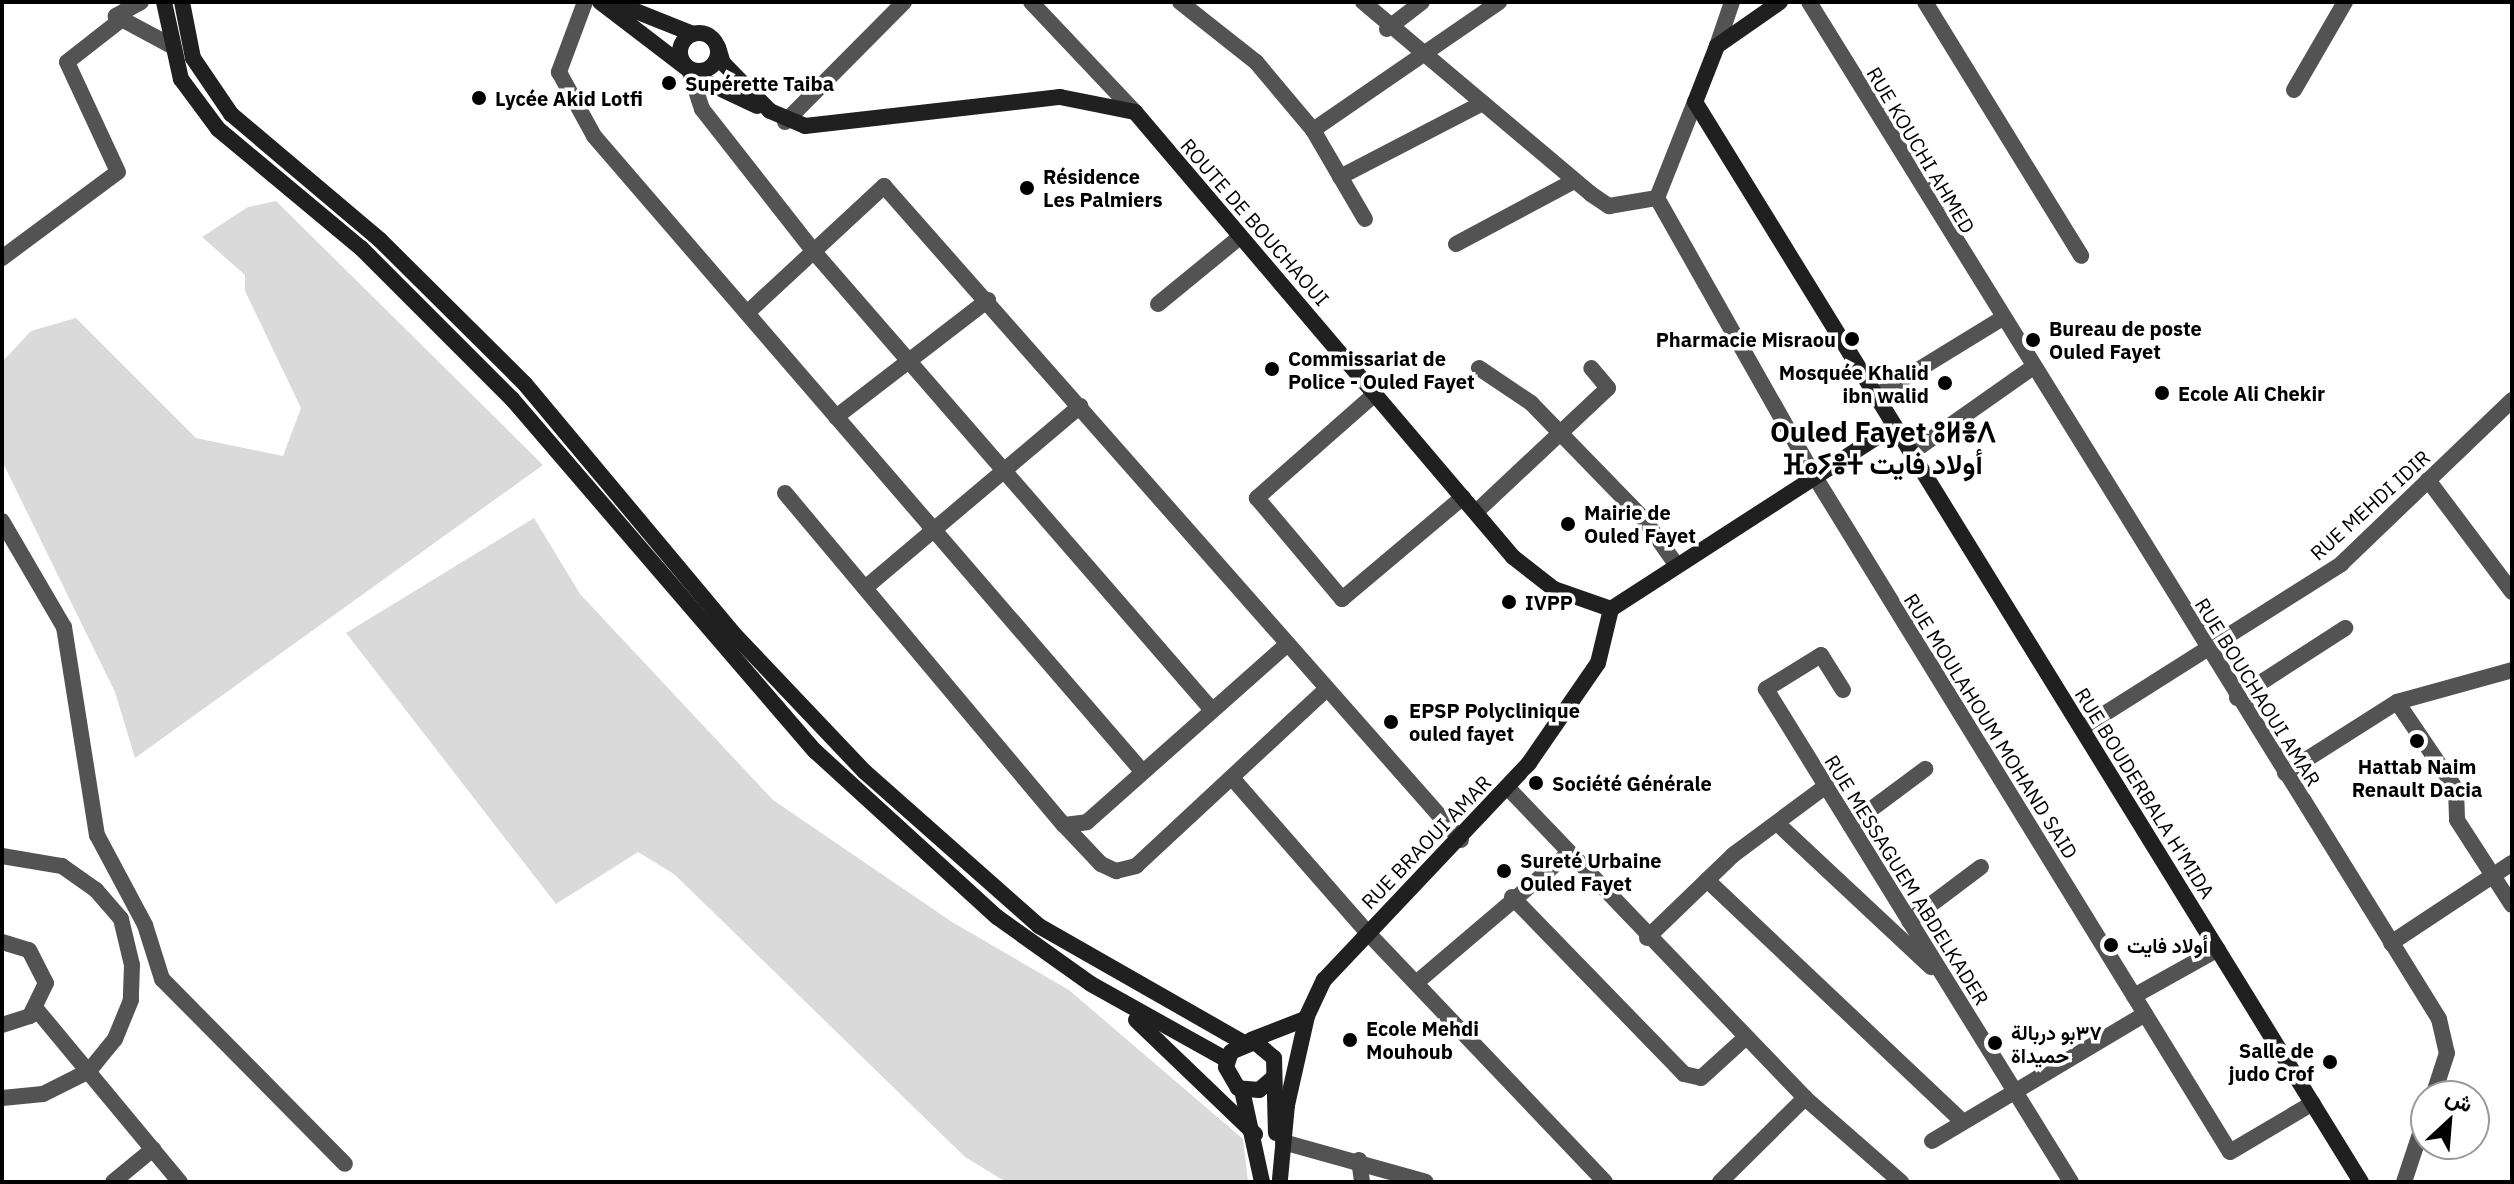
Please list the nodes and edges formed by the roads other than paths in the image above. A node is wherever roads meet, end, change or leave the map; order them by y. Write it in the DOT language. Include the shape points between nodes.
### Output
graph roads {
  1 [pos="141,2"];
  2 [pos="164,2"];
  3 [pos="182,2"];
  4 [pos="585,2"];
  5 [pos="600,2"];
  6 [pos="613,2"];
  7 [pos="904,2"];
  8 [pos="1031,2"];
  9 [pos="1180,2"];
  10 [pos="1363,2"];
  11 [pos="1422,2"];
  12 [pos="1499,2"];
  13 [pos="1732,2"];
  14 [pos="1780,2"];
  15 [pos="1809,2"];
  16 [pos="1925,2"];
  17 [pos="2345,2"];
  18 [pos="115,12"];
  19 [pos="1387,29"];
  20 [pos="693,34"];
  21 [pos="170,45"];
  22 [pos="1717,46"];
  23 [pos="718,47"];
  24 [pos="1425,58"];
  25 [pos="689,69"];
  26 [pos="2294,90"];
  27 [pos="1695,102"];
  28 [pos="1483,103"];
  29 [pos="770,111"];
  30 [pos="1135,112"];
  31 [pos="785,122"];
  32 [pos="1313,130"];
  33 [pos="1340,177"];
  34 [pos="1574,181"];
  35 [pos="1657,198"];
  36 [pos="1365,219"];
  37 [pos="1240,237"];
  38 [pos="1456,244"];
  39 [pos="815,253"];
  40 [pos="2081,256"];
  41 [pos="2,258"];
  42 [pos="988,300"];
  43 [pos="1158,304"];
  44 [pos="747,313"];
  45 [pos="2001,319"];
  46 [pos="911,360"];
  47 [pos="1479,368"];
  48 [pos="1591,368"];
  49 [pos="2032,368"];
  50 [pos="1376,393"];
  51 [pos="1877,395"];
  52 [pos="2512,400"];
  53 [pos="1080,406"];
  54 [pos="836,417"];
  55 [pos="1894,426"];
  56 [pos="1558,436"];
  57 [pos="1911,453"];
  58 [pos="1006,467"];
  59 [pos="1815,477"];
  60 [pos="2428,480"];
  61 [pos="785,493"];
  62 [pos="1463,497"];
  63 [pos="1476,512"];
  64 [pos="2,521"];
  65 [pos="933,529"];
  66 [pos="1675,563"];
  67 [pos="865,588"];
  68 [pos="2512,592"];
  69 [pos="1611,609"];
  70 [pos="2345,628"];
  71 [pos="1284,647"];
  72 [pos="2208,651"];
  73 [pos="2512,670"];
  74 [pos="1843,690"];
  75 [pos="1324,691"];
  76 [pos="2237,698"];
  77 [pos="2397,702"];
  78 [pos="1212,710"];
  79 [pos="2082,728"];
  80 [pos="1925,769"];
  81 [pos="1141,770"];
  82 [pos="2285,773"];
  83 [pos="1233,779"];
  84 [pos="1826,786"];
  85 [pos="1507,787"];
  86 [pos="1777,823"];
  87 [pos="1064,825"];
  88 [pos="1850,825"];
  89 [pos="1461,840"];
  90 [pos="1569,853"];
  91 [pos="2,856"];
  92 [pos="2512,863"];
  93 [pos="1981,867"];
  94 [pos="2492,877"];
  95 [pos="1707,880"];
  96 [pos="1512,897"];
  97 [pos="2512,905"];
  98 [pos="1909,921"];
  99 [pos="1367,932"];
  100 [pos="1647,938"];
  101 [pos="2,942"];
  102 [pos="2391,943"];
  103 [pos="2218,949"];
  104 [pos="132,965"];
  105 [pos="162,979"];
  106 [pos="1947,981"];
  107 [pos="1416,983"];
  108 [pos="1091,984"];
  109 [pos="2134,996"];
  110 [pos="37,1010"];
  111 [pos="2145,1014"];
  112 [pos="1307,1016"];
  113 [pos="2,1025"];
  114 [pos="1745,1038"];
  115 [pos="1244,1042"];
  116 [pos="1227,1060"];
  117 [pos="89,1071"];
  118 [pos="1273,1077"];
  119 [pos="2438,1080"];
  120 [pos="2013,1089"];
  121 [pos="1242,1090"];
  122 [pos="2,1098"];
  123 [pos="1805,1098"];
  124 [pos="2313,1103"];
  125 [pos="1962,1121"];
  126 [pos="1255,1134"];
  127 [pos="1932,1141"];
  128 [pos="1283,1142"];
  129 [pos="153,1149"];
  130 [pos="1359,1160"];
  131 [pos="2411,1160"];
  132 [pos="345,1164"];
  133 [pos="1892,1179"];
  134 [pos="1280,1180"];
  135 [pos="113,1182"];
  136 [pos="180,1182"];
  137 [pos="1262,1182"];
  138 [pos="1362,1182"];
  139 [pos="1426,1182"];
  140 [pos="1605,1182"];
  141 [pos="1720,1182"];
  142 [pos="2071,1182"];
  143 [pos="2361,1182"];
  144 [pos="2404,1182"];
  1 -- 18 [label="street"];
  2 -- 21 [label="main road"];
  3 -- 115 [label="main road" via="193,58 231,114 380,240 515,373 741,643 865,772 1039,926"];
  4 -- 44 [label="street" via="559,72 569,100"];
  5 -- 25 [label="main road"];
  6 -- 20 [label="main road"];
  7 -- 31 [label="street"];
  8 -- 30 [label="street"];
  9 -- 32 [label="street" via="1256,62"];
  10 -- 19 [label="street"];
  11 -- 19 [label="street"];
  12 -- 24 [label="street"];
  13 -- 22 [label="street"];
  14 -- 22 [label="main road"];
  15 -- 45 [label="street, RUE KOUCHI AHMED"];
  16 -- 40 [label="street"];
  17 -- 26 [label="street"];
  18 -- 21 [label="street"];
  18 -- 41 [label="street" via="67,62 118,172"];
  19 -- 24 [label="street"];
  20 -- 23 [label="main road" via="706,34"];
  20 -- 25 [label="main road" via="680,50"];
  21 -- 108 [label="main road" via="181,79 218,129 361,248 512,399 815,751 948,876"];
  22 -- 27 [label="main road"];
  23 -- 25 [label="main road" via="713,66"];
  23 -- 29 [label="main road" via="723,63"];
  24 -- 28 [label="street"];
  24 -- 32 [label="street"];
  25 -- 29 [label="main road"];
  25 -- 39 [label="street" via="702,109"];
  27 -- 35 [label="street"];
  27 -- 51 [label="main road, RUE BOUDERBALA H'MIDA"];
  28 -- 33 [label="street"];
  28 -- 34 [label="street"];
  29 -- 31 [label="main road"];
  30 -- 31 [label="main road" via="1060,97 838,127"];
  30 -- 37 [label="main road, ROUTE DE BOUCHAOUI"];
  32 -- 33 [label="street"];
  33 -- 36 [label="street"];
  34 -- 35 [label="street" via="1609,206"];
  34 -- 38 [label="street"];
  35 -- 59 [label="street, RUE MOULAHOUM MOHAND SAID"];
  37 -- 43 [label="street"];
  37 -- 50 [label="main road, ROUTE DE BOUCHAOUI"];
  39 -- 42 [label="street" via="884,186"];
  39 -- 44 [label="street"];
  39 -- 46 [label="street"];
  42 -- 46 [label="street"];
  42 -- 53 [label="street"];
  44 -- 54 [label="street"];
  45 -- 49 [label="street, RUE BOUCHAOUI AMAR"];
  45 -- 51 [label="street"];
  46 -- 54 [label="street"];
  46 -- 58 [label="street"];
  47 -- 56 [label="street" via="1531,403"];
  48 -- 56 [label="street" via="1608,388"];
  49 -- 57 [label="street"];
  49 -- 72 [label="street, RUE BOUCHAOUI AMAR"];
  50 -- 62 [label="main road, ROUTE DE BOUCHAOUI"];
  50 -- 62 [label="street" via="1257,498 1342,599"];
  51 -- 55 [label="main road, RUE BOUDERBALA H'MIDA"];
  52 -- 60 [label="street, RUE MEHDI IDIR"];
  53 -- 58 [label="street"];
  53 -- 71 [label="street"];
  54 -- 65 [label="street"];
  55 -- 57 [label="main road, RUE BOUDERBALA H'MIDA"];
  55 -- 59 [label="main road"];
  56 -- 63 [label="street"];
  56 -- 66 [label="street" via="1644,519"];
  57 -- 79 [label="main road, RUE BOUDERBALA H'MIDA"];
  58 -- 65 [label="street"];
  58 -- 78 [label="street"];
  59 -- 66 [label="main road"];
  59 -- 109 [label="street, RUE MOULAHOUM MOHAND SAID"];
  60 -- 68 [label="street"];
  60 -- 72 [label="street, RUE MEHDI IDIR" via="2341,564"];
  61 -- 67 [label="street"];
  62 -- 63 [label="main road, ROUTE DE BOUCHAOUI"];
  63 -- 69 [label="main road, ROUTE DE BOUCHAOUI" via="1513,557 1554,589"];
  64 -- 105 [label="street" via="61,619 97,835 145,925"];
  65 -- 67 [label="street"];
  65 -- 81 [label="street"];
  66 -- 69 [label="main road"];
  67 -- 87 [label="street"];
  69 -- 85 [label="main road, RUE BRAOUI AMAR" via="1598,663"];
  70 -- 76 [label="street"];
  71 -- 75 [label="street"];
  71 -- 78 [label="street"];
  72 -- 76 [label="street, RUE BOUCHAOUI AMAR"];
  72 -- 79 [label="street, RUE MEHDI IDIR"];
  73 -- 77 [label="street"];
  74 -- 84 [label="street, RUE MESSAGUEM ABDELKADER" via="1821,655 1766,689"];
  75 -- 83 [label="street"];
  75 -- 89 [label="street"];
  76 -- 82 [label="street, RUE BOUCHAOUI AMAR"];
  77 -- 82 [label="street"];
  77 -- 94 [label="street" via="2456,789 2457,820"];
  78 -- 81 [label="street"];
  79 -- 103 [label="main road, RUE BOUDERBALA H'MIDA"];
  80 -- 88 [label="street"];
  81 -- 87 [label="street" via="1087,822"];
  82 -- 102 [label="street, RUE BOUCHAOUI AMAR"];
  83 -- 87 [label="street" via="1127,870 1101,864"];
  83 -- 99 [label="street"];
  84 -- 86 [label="street"];
  84 -- 88 [label="street, RUE MESSAGUEM ABDELKADER"];
  85 -- 89 [label="main road, RUE BRAOUI AMAR"];
  85 -- 90 [label="street"];
  86 -- 95 [label="street"];
  86 -- 106 [label="street"];
  88 -- 98 [label="street, RUE MESSAGUEM ABDELKADER"];
  89 -- 99 [label="main road, RUE BRAOUI AMAR"];
  90 -- 96 [label="street"];
  90 -- 100 [label="street"];
  91 -- 104 [label="street" via="62,866 96,890 121,919"];
  92 -- 94 [label="street"];
  93 -- 98 [label="street"];
  94 -- 97 [label="street"];
  94 -- 102 [label="street"];
  95 -- 100 [label="street"];
  95 -- 125 [label="street"];
  96 -- 107 [label="street"];
  96 -- 114 [label="street" via="1684,1074 1701,1078"];
  98 -- 106 [label="street, RUE MESSAGUEM ABDELKADER"];
  99 -- 107 [label="street"];
  99 -- 112 [label="main road, RUE BRAOUI AMAR" via="1324,980"];
  100 -- 114 [label="street"];
  101 -- 110 [label="street" via="29,950 41,965 45,993"];
  102 -- 119 [label="street, RUE BOUCHAOUI AMAR" via="2439,1019 2447,1053"];
  103 -- 109 [label="street"];
  103 -- 124 [label="main road, RUE BOUDERBALA H'MIDA"];
  104 -- 105 [label="street"];
  104 -- 117 [label="street" via="131,1000 115,1039"];
  105 -- 132 [label="street"];
  106 -- 120 [label="street, RUE MESSAGUEM ABDELKADER"];
  107 -- 140 [label="street"];
  108 -- 116 [label="main road"];
  108 -- 126 [label="main road"];
  109 -- 111 [label="street, RUE MOULAHOUM MOHAND SAID"];
  110 -- 113 [label="street"];
  110 -- 117 [label="street"];
  111 -- 120 [label="street"];
  111 -- 124 [label="street, RUE MOULAHOUM MOHAND SAID" via="2230,1152"];
  112 -- 115 [label="main road"];
  112 -- 118 [label="main road"];
  112 -- 128 [label="main road"];
  114 -- 123 [label="street"];
  115 -- 116 [label="main road"];
  115 -- 118 [label="main road" via="1270,1051"];
  116 -- 121 [label="main road" via="1228,1076"];
  117 -- 122 [label="street" via="43,1094"];
  117 -- 129 [label="street"];
  118 -- 121 [label="main road" via="1259,1090"];
  118 -- 134 [label="main road"];
  120 -- 125 [label="street"];
  120 -- 142 [label="street, RUE MESSAGUEM ABDELKADER"];
  121 -- 126 [label="main road"];
  123 -- 133 [label="street"];
  123 -- 141 [label="street"];
  124 -- 143 [label="main road, RUE BOUDERBALA H'MIDA"];
  125 -- 127 [label="street"];
  126 -- 137 [label="main road"];
  128 -- 130 [label="street"];
  128 -- 134 [label="main road"];
  129 -- 135 [label="street"];
  129 -- 136 [label="street"];
  130 -- 138 [label="street"];
  130 -- 139 [label="street"];
  131 -- 144 [label="street"];
}
